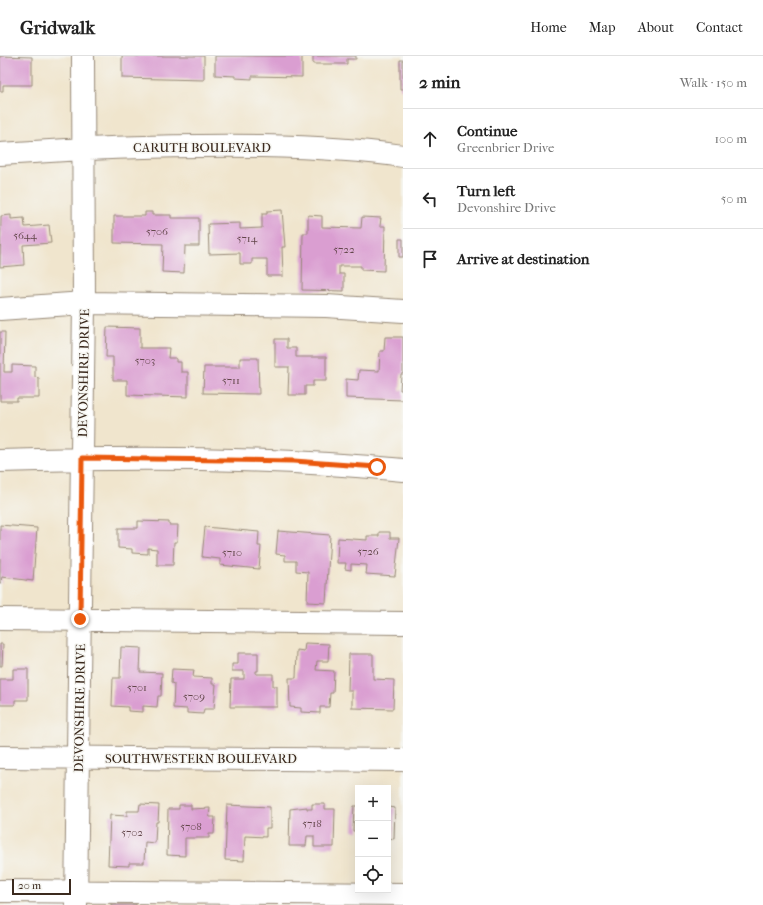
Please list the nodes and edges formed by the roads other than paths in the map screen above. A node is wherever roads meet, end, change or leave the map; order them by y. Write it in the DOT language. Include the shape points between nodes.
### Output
graph roads {
  1 [pos="83,56"];
  2 [pos="82,148"];
  3 [pos="0,154"];
  4 [pos="403,156"];
  5 [pos="84,304"];
  6 [pos="0,309"];
  7 [pos="403,311"];
  8 [pos="82,458"];
  9 [pos="0,461"];
  10 [pos="403,470"];
  11 [pos="0,618"];
  12 [pos="80,619"];
  13 [pos="403,623"];
  14 [pos="0,757"];
  15 [pos="78,758"];
  16 [pos="403,760"];
  17 [pos="0,891"];
  18 [pos="403,894"];
  19 [pos="76,899"];
  1 -- 2 [label="street, DEVONSHIRE DRIVE"];
  2 -- 3 [label="street, CARUTH BOULEVARD"];
  2 -- 4 [label="street, CARUTH BOULEVARD" via="311,147"];
  2 -- 5 [label="street, DEVONSHIRE DRIVE"];
  5 -- 6 [label="street"];
  5 -- 7 [label="street" via="326,306"];
  5 -- 8 [label="street, DEVONSHIRE DRIVE"];
  8 -- 9 [label="street"];
  8 -- 10 [label="street" via="294,461"];
  8 -- 12 [label="street, DEVONSHIRE DRIVE"];
  11 -- 12 [label="street"];
  12 -- 13 [label="street"];
  12 -- 15 [label="street, DEVONSHIRE DRIVE"];
  14 -- 15 [label="street, SOUTHWESTERN BOULEVARD"];
  15 -- 16 [label="street, SOUTHWESTERN BOULEVARD"];
  15 -- 19 [label="street, DEVONSHIRE DRIVE"];
  17 -- 19 [label="street"];
  18 -- 19 [label="street"];
}
